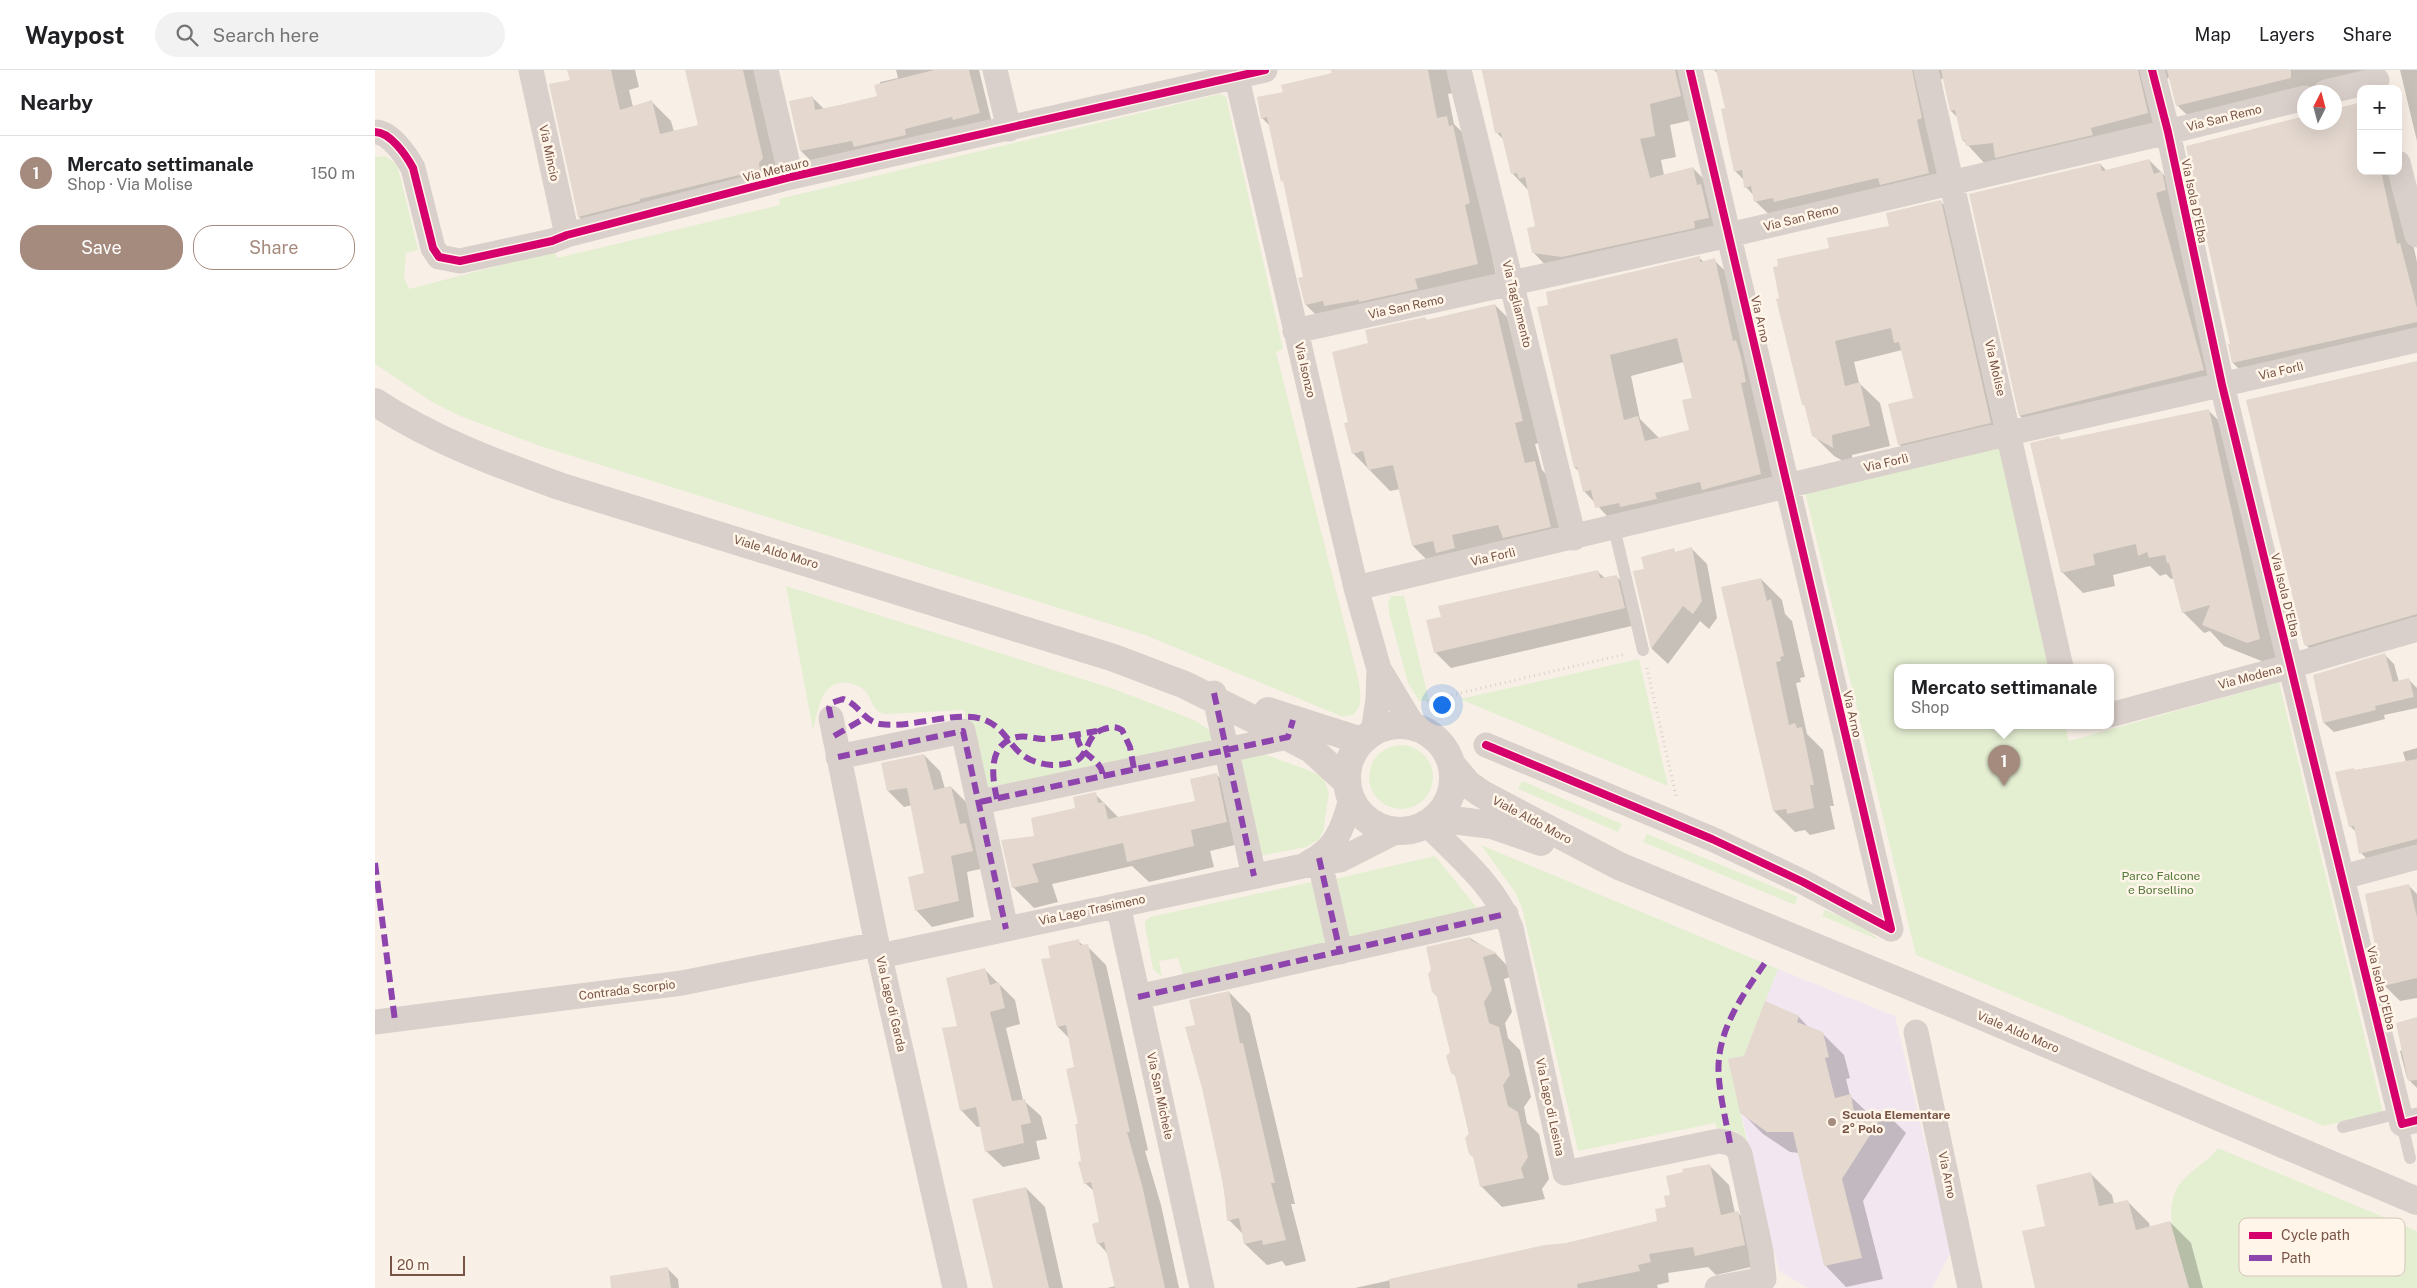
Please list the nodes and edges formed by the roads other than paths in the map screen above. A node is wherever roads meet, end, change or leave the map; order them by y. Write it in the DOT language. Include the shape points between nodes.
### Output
graph roads {
  1 [pos="531,70"];
  2 [pos="766,70"];
  3 [pos="995,70"];
  4 [pos="1265,70"];
  5 [pos="1459,70"];
  6 [pos="1690,70"];
  7 [pos="1926,70"];
  8 [pos="2152,70"];
  9 [pos="1235,73"];
  10 [pos="2377,80"];
  11 [pos="2342,88"];
  12 [pos="2297,100"];
  13 [pos="1009,129"];
  14 [pos="375,132"];
  15 [pos="2168,132"];
  16 [pos="2401,175"];
  17 [pos="791,177"];
  18 [pos="1951,182"];
  19 [pos="567,235"];
  20 [pos="1729,235"];
  21 [pos="2417,235"];
  22 [pos="1512,284"];
  23 [pos="1295,331"];
  24 [pos="2417,340"];
  25 [pos="2222,385"];
  26 [pos="375,402"];
  27 [pos="2010,433"];
  28 [pos="1787,486"];
  29 [pos="1614,528"];
  30 [pos="1574,538"];
  31 [pos="1357,588"];
  32 [pos="2417,629"];
  33 [pos="1643,650"];
  34 [pos="2060,664"];
  35 [pos="2291,666"];
  36 [pos="1379,669"];
  37 [pos="1215,696"];
  38 [pos="2114,714"];
  39 [pos="831,718"];
  40 [pos="1414,727"];
  41 [pos="1290,728"];
  42 [pos="1368,737"];
  43 [pos="1486,745"];
  44 [pos="1226,749"];
  45 [pos="838,757"];
  46 [pos="1452,766"];
  47 [pos="1349,790"];
  48 [pos="980,802"];
  49 [pos="1431,821"];
  50 [pos="1397,831"];
  51 [pos="2417,857"];
  52 [pos="1315,862"];
  53 [pos="1619,866"];
  54 [pos="1254,876"];
  55 [pos="2343,877"];
  56 [pos="1118,905"];
  57 [pos="1506,914"];
  58 [pos="1007,929"];
  59 [pos="878,950"];
  60 [pos="1340,952"];
  61 [pos="1138,997"];
  62 [pos="375,1022"];
  63 [pos="1916,1032"];
  64 [pos="2406,1119"];
  65 [pos="2343,1127"];
  66 [pos="2410,1158"];
  67 [pos="2417,1201"];
  68 [pos="1772,1283"];
  69 [pos="955,1288"];
  70 [pos="1202,1288"];
  71 [pos="1717,1288"];
  72 [pos="1971,1288"];
  1 -- 19 [label="street, Via Mincio"];
  2 -- 17 [label="street"];
  3 -- 13 [label="street"];
  4 -- 9 [label="street, Via Metauro"];
  5 -- 22 [label="street, Via Tagliamento"];
  6 -- 20 [label="street, Via Arno"];
  7 -- 18 [label="street, Via Molise"];
  8 -- 15 [label="street, Via Isola D'Elba"];
  9 -- 13 [label="street, Via Metauro"];
  9 -- 23 [label="street, Via Isonzo"];
  10 -- 11 [label="street"];
  12 -- 15 [label="street, Via San Remo"];
  13 -- 17 [label="street, Via Metauro"];
  14 -- 19 [label="street, Via Metauro" via="385,133 411,163 433,248 439,257 460,261"];
  15 -- 18 [label="street, Via San Remo"];
  15 -- 25 [label="street, Via Isola D'Elba"];
  16 -- 21 [label="street"];
  17 -- 19 [label="street, Via Metauro"];
  18 -- 20 [label="street, Via San Remo"];
  18 -- 27 [label="street, Via Molise"];
  20 -- 22 [label="street, Via San Remo"];
  20 -- 28 [label="street, Via Arno"];
  22 -- 23 [label="street, Via San Remo"];
  22 -- 30 [label="street, Via Tagliamento"];
  23 -- 31 [label="street, Via Isonzo"];
  24 -- 25 [label="street, Via Forlì"];
  25 -- 27 [label="street, Via Forlì"];
  25 -- 35 [label="street, Via Isola D'Elba"];
  26 -- 37 [label="main road, Viale Aldo Moro" via="434,437 480,458 559,486 1097,653"];
  27 -- 28 [label="street, Via Forlì"];
  27 -- 34 [label="street, Via Molise"];
  28 -- 29 [label="street, Via Forlì"];
  28 -- 43 [label="street, Via Arno" via="1891,929 1803,882"];
  29 -- 30 [label="street, Via Forlì"];
  29 -- 33 [label="lane"];
  30 -- 31 [label="street, Via Forlì"];
  31 -- 36 [label="street, Via Isonzo"];
  32 -- 35 [label="street, Via Modena"];
  35 -- 38 [label="street, Via Modena"];
  35 -- 55 [label="street, Via Isola D'Elba"];
  36 -- 40 [label="street"];
  36 -- 42 [label="street" via="1378,699"];
  37 -- 41 [label="main road, Viale Aldo Moro"];
  37 -- 44 [label="street"];
  39 -- 45 [label="street, Via Lago di Garda"];
  40 -- 42 [label="main road, Viale Aldo Moro" via="1393,726"];
  40 -- 46 [label="main road, Viale Aldo Moro" via="1438,741"];
  41 -- 42 [label="main road, Viale Aldo Moro"];
  41 -- 44 [label="street"];
  41 -- 47 [label="main road, Viale Aldo Moro"];
  42 -- 47 [label="main road" via="1353,753 1348,767"];
  44 -- 48 [label="street"];
  44 -- 54 [label="street"];
  45 -- 48 [label="street" via="963,731"];
  45 -- 59 [label="street, Via Lago di Garda"];
  46 -- 49 [label="main road, Viale Aldo Moro" via="1451,794"];
  46 -- 53 [label="main road, Viale Aldo Moro" via="1482,794"];
  47 -- 50 [label="main road, Viale Aldo Moro" via="1356,808 1370,822"];
  47 -- 52 [label="street" via="1343,824 1331,848"];
  48 -- 58 [label="street"];
  49 -- 50 [label="main road, Viale Aldo Moro" via="1407,831"];
  49 -- 53 [label="main road, Viale Aldo Moro" via="1492,825"];
  49 -- 57 [label="street, Via Lago di Lesina"];
  50 -- 52 [label="street, Via Lago Trasimeno" via="1339,860"];
  51 -- 55 [label="street"];
  52 -- 54 [label="street, Via Lago Trasimeno"];
  52 -- 60 [label="street"];
  53 -- 67 [label="main road, Viale Aldo Moro"];
  54 -- 56 [label="street, Via Lago Trasimeno"];
  55 -- 64 [label="street, Via Isola D'Elba"];
  56 -- 58 [label="street, Via Lago Trasimeno"];
  56 -- 61 [label="street, Via San Michele"];
  57 -- 60 [label="street"];
  57 -- 68 [label="street, Via Lago di Lesina" via="1565,1173 1719,1141 1730,1143 1740,1154 1761,1251"];
  58 -- 59 [label="street, Via Lago Trasimeno"];
  59 -- 62 [label="street, Contrada Scorpio" via="682,983"];
  59 -- 69 [label="street, Via Lago di Garda"];
  60 -- 61 [label="street"];
  61 -- 70 [label="street, Via San Michele"];
  63 -- 72 [label="street, Via Arno"];
  64 -- 65 [label="lane"];
  64 -- 66 [label="lane"];
  68 -- 71 [label="street"];
}
